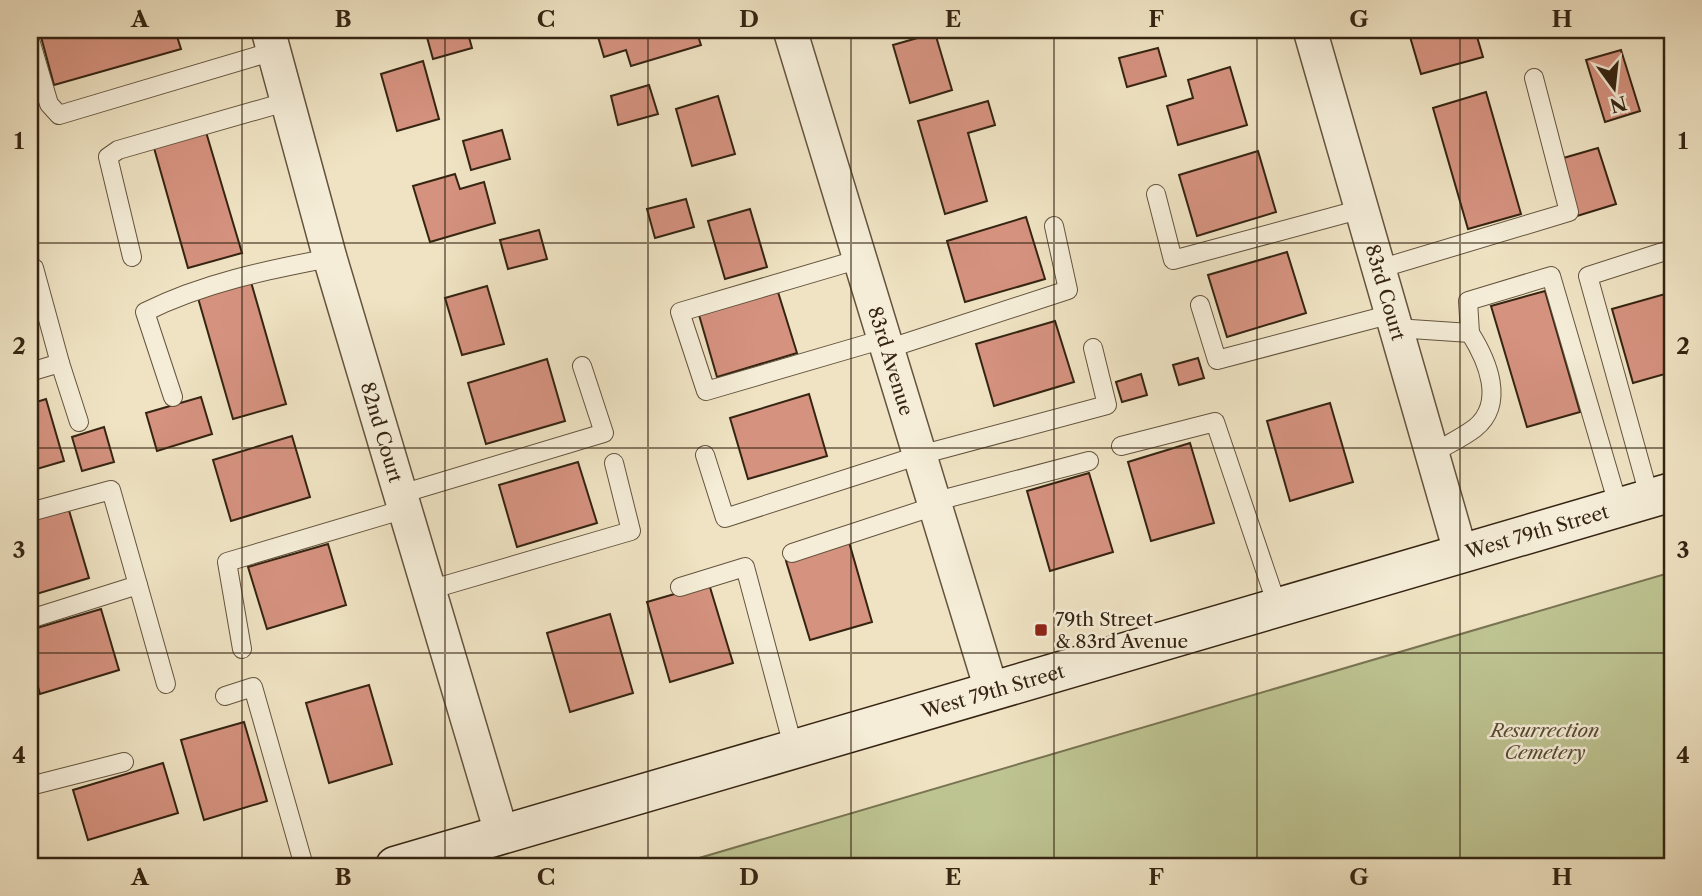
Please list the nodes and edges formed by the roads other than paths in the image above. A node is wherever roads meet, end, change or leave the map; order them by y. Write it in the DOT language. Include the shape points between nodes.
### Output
graph roads {
  1 [pos="790,30"];
  2 [pos="1310,30"];
  3 [pos="30,40"];
  4 [pos="271,40"];
  5 [pos="1534,78"];
  6 [pos="289,101"];
  7 [pos="1156,194"];
  8 [pos="1362,209"];
  9 [pos="1054,226"];
  10 [pos="1672,249"];
  11 [pos="132,257"];
  12 [pos="330,258"];
  13 [pos="860,259"];
  14 [pos="34,268"];
  15 [pos="1379,269"];
  16 [pos="1200,305"];
  17 [pos="1394,321"];
  18 [pos="1470,333"];
  19 [pos="886,344"];
  20 [pos="1093,348"];
  21 [pos="60,363"];
  22 [pos="582,366"];
  23 [pos="30,372"];
  24 [pos="173,397"];
  25 [pos="79,422"];
  26 [pos="1121,446"];
  27 [pos="1432,454"];
  28 [pos="705,455"];
  29 [pos="920,455"];
  30 [pos="1089,461"];
  31 [pos="614,463"];
  32 [pos="1647,500"];
  33 [pos="403,502"];
  34 [pos="934,504"];
  35 [pos="30,512"];
  36 [pos="792,553"];
  37 [pos="1461,554"];
  38 [pos="138,585"];
  39 [pos="680,587"];
  40 [pos="429,590"];
  41 [pos="1278,608"];
  42 [pos="30,619"];
  43 [pos="242,649"];
  44 [pos="166,684"];
  45 [pos="992,692"];
  46 [pos="225,696"];
  47 [pos="794,750"];
  48 [pos="124,762"];
  49 [pos="30,786"];
  50 [pos="502,835"];
  51 [pos="304,866"];
  52 [pos="395,866"];
  1 -- 13 [label="street, 83rd Avenue"];
  2 -- 8 [label="street, 83rd Court"];
  3 -- 4 [label="lane" via="49,104 58,115"];
  4 -- 6 [label="street, 82nd Court"];
  5 -- 15 [label="lane" via="1569,212"];
  6 -- 11 [label="lane" via="118,150 108,157"];
  6 -- 12 [label="street, 82nd Court"];
  7 -- 8 [label="lane" via="1173,260"];
  8 -- 15 [label="street, 83rd Court"];
  9 -- 19 [label="lane" via="1068,290"];
  10 -- 32 [label="lane" via="1588,276"];
  12 -- 24 [label="lane" via="180,295 145,312"];
  12 -- 33 [label="street, 82nd Court"];
  13 -- 19 [label="street, 83rd Avenue"];
  13 -- 19 [label="lane" via="680,312 706,391"];
  14 -- 21 [label="lane"];
  15 -- 17 [label="street, 83rd Court"];
  16 -- 17 [label="lane" via="1217,360"];
  17 -- 18 [label="lane"];
  17 -- 27 [label="street, 83rd Court"];
  18 -- 27 [label="lane" via="1487,360 1492,401 1477,426"];
  18 -- 32 [label="lane" via="1468,301 1550,275"];
  19 -- 29 [label="street, 83rd Avenue"];
  20 -- 29 [label="lane" via="1107,405"];
  21 -- 23 [label="lane"];
  21 -- 25 [label="lane"];
  22 -- 33 [label="lane" via="604,433"];
  26 -- 41 [label="lane" via="1215,422"];
  27 -- 37 [label="street, 83rd Court"];
  28 -- 29 [label="lane" via="725,518"];
  29 -- 34 [label="street, 83rd Avenue"];
  30 -- 34 [label="lane"];
  31 -- 40 [label="lane" via="631,531"];
  32 -- 37 [label="main road, West 79th Street"];
  33 -- 40 [label="street, 82nd Court"];
  33 -- 43 [label="lane" via="227,562"];
  34 -- 36 [label="lane"];
  34 -- 45 [label="street, 83rd Avenue"];
  35 -- 38 [label="lane" via="111,490"];
  37 -- 41 [label="main road, West 79th Street"];
  38 -- 42 [label="lane"];
  38 -- 44 [label="lane"];
  39 -- 47 [label="lane" via="746,567"];
  40 -- 50 [label="street, 82nd Court"];
  41 -- 45 [label="main road, West 79th Street"];
  45 -- 47 [label="main road, West 79th Street"];
  46 -- 51 [label="lane" via="253,687"];
  47 -- 50 [label="main road, West 79th Street"];
  48 -- 49 [label="lane"];
  50 -- 52 [label="main road, West 79th Street"];
}
